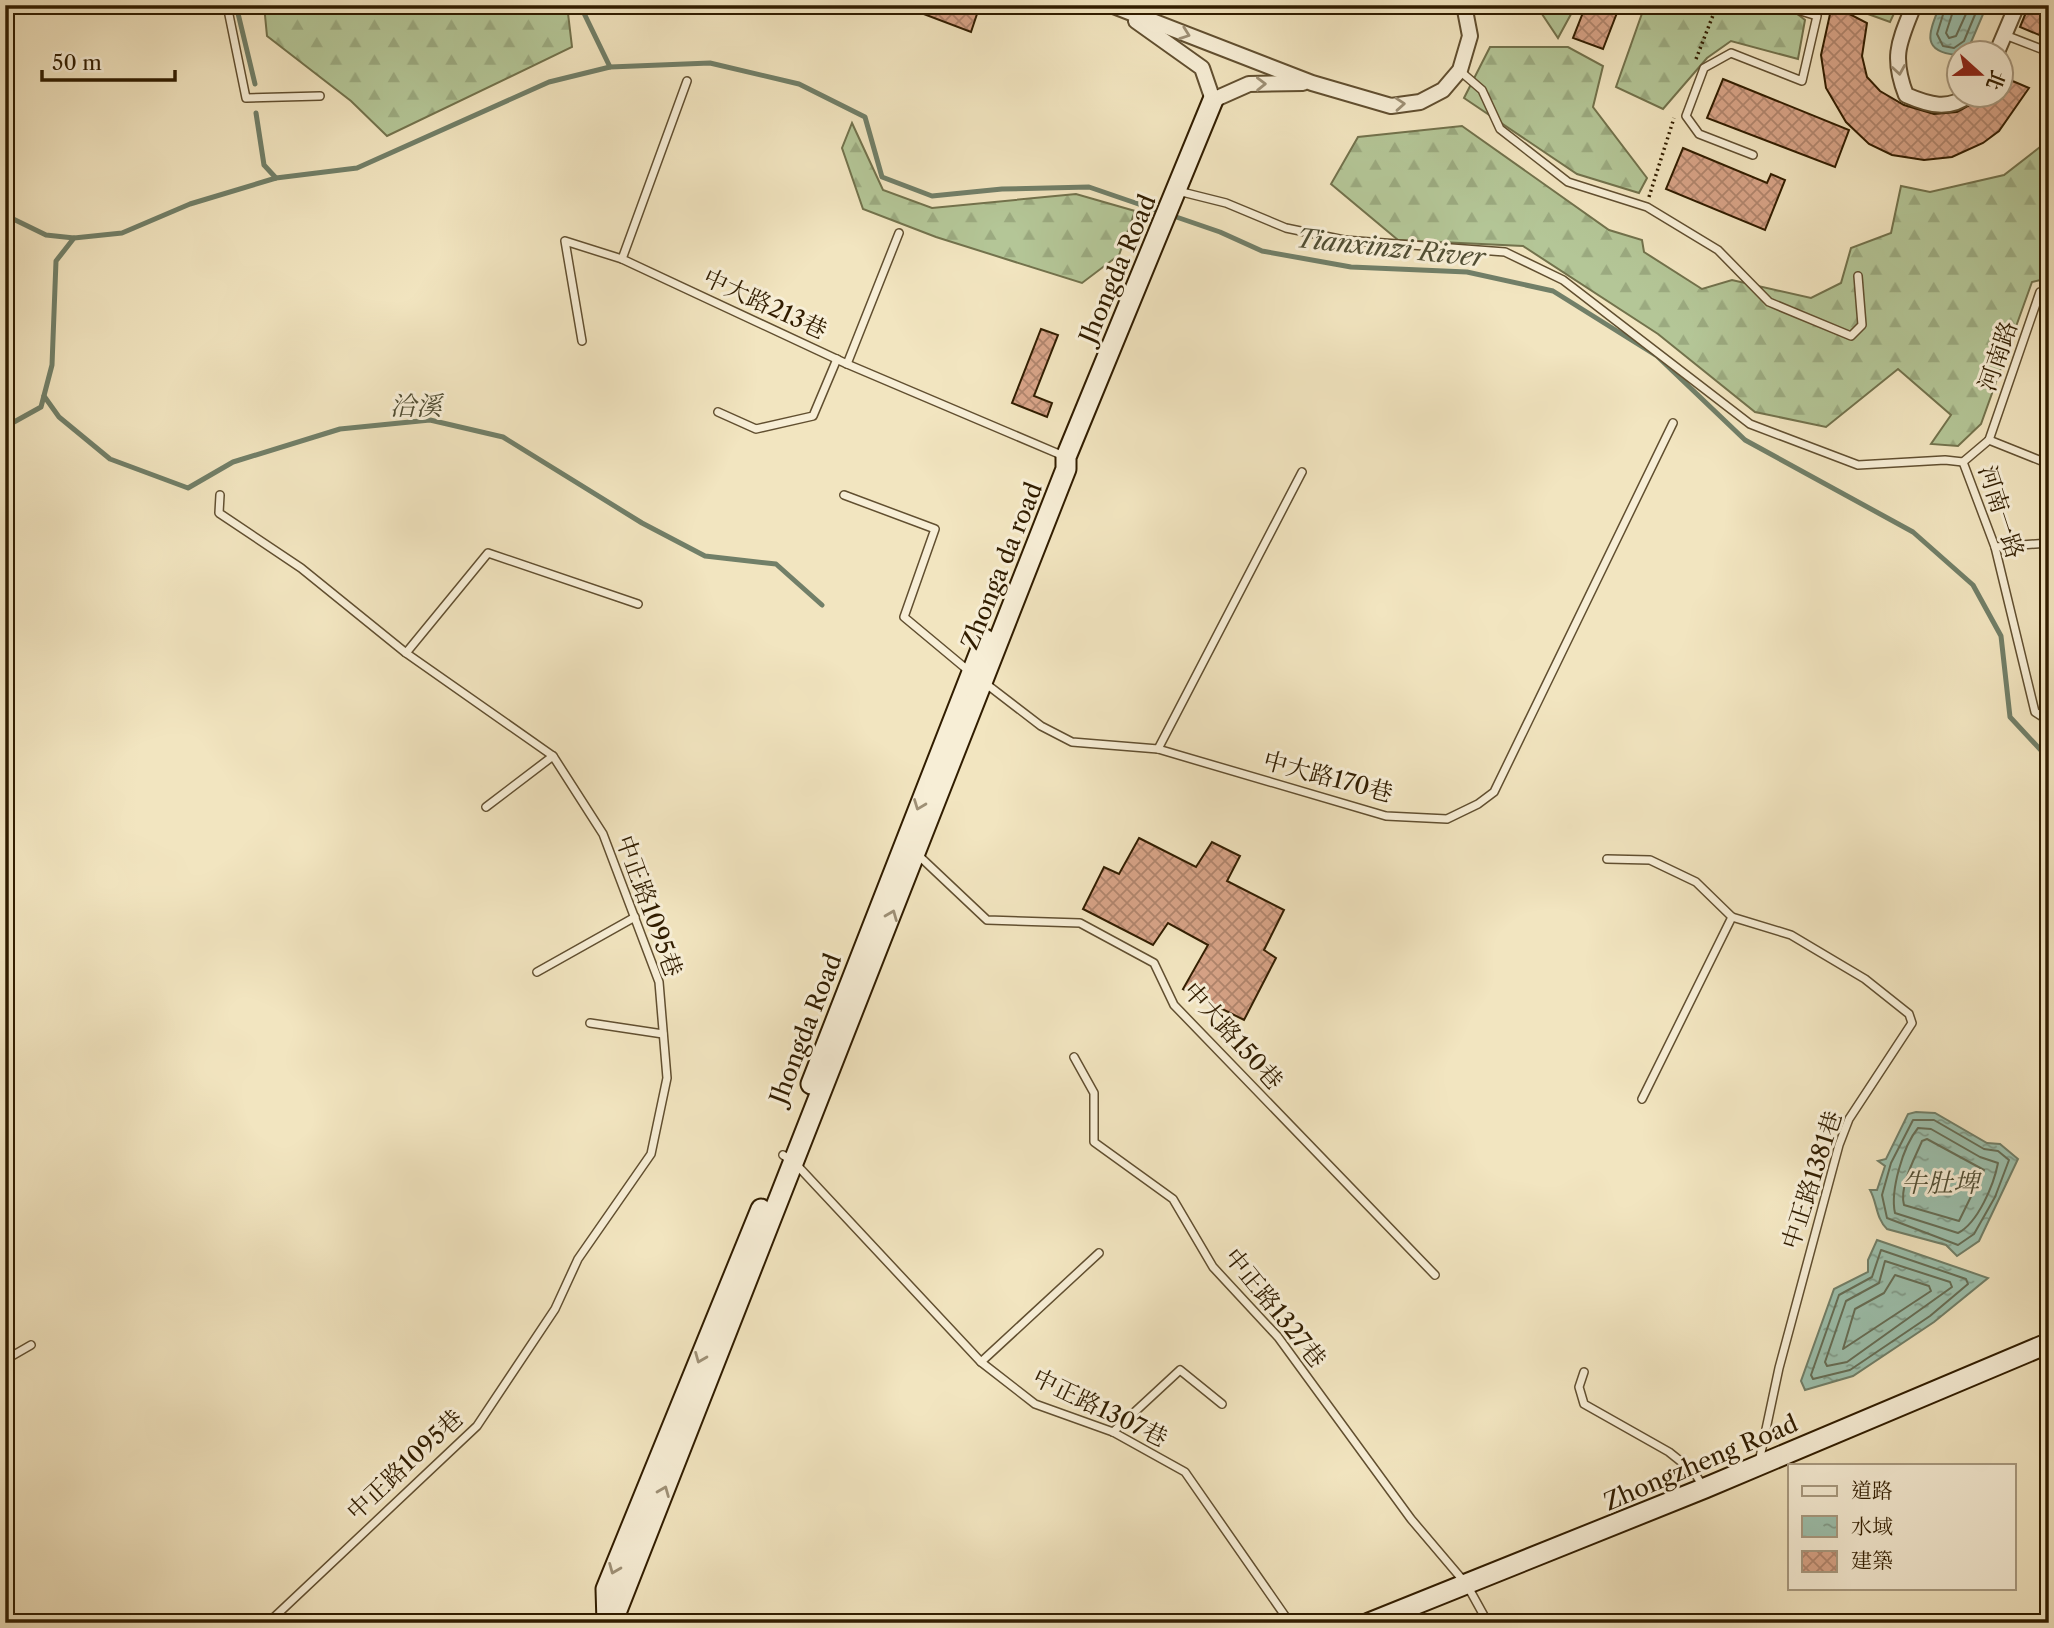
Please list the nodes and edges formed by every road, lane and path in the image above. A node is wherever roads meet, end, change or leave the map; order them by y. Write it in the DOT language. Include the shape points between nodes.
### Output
graph roads {
  1 [pos="227,5"];
  2 [pos="1464,5"];
  3 [pos="1781,5"];
  4 [pos="1914,5"];
  5 [pos="2017,5"];
  6 [pos="1116,8"];
  7 [pos="2004,35"];
  8 [pos="2003,38"];
  9 [pos="2049,52"];
  10 [pos="1460,70"];
  11 [pos="687,81"];
  12 [pos="1312,83"];
  13 [pos="320,96"];
  14 [pos="1213,100"];
  15 [pos="1946,104"];
  16 [pos="1675,113"];
  17 [pos="1752,155"];
  18 [pos="1175,195"];
  19 [pos="1647,206"];
  20 [pos="899,233"];
  21 [pos="622,259"];
  22 [pos="1858,276"];
  23 [pos="2049,296"];
  24 [pos="582,341"];
  25 [pos="837,359"];
  26 [pos="847,364"];
  27 [pos="718,412"];
  28 [pos="1673,423"];
  29 [pos="1989,440"];
  30 [pos="1066,457"];
  31 [pos="1963,462"];
  32 [pos="2049,464"];
  33 [pos="1302,472"];
  34 [pos="220,495"];
  35 [pos="844,495"];
  36 [pos="2049,543"];
  37 [pos="1995,547"];
  38 [pos="638,604"];
  39 [pos="406,653"];
  40 [pos="976,677"];
  41 [pos="2049,722"];
  42 [pos="1158,749"];
  43 [pos="553,756"];
  44 [pos="486,807"];
  45 [pos="910,850"];
  46 [pos="1607,859"];
  47 [pos="635,917"];
  48 [pos="1732,917"];
  49 [pos="537,972"];
  50 [pos="590,1023"];
  51 [pos="663,1034"];
  52 [pos="1074,1057"];
  53 [pos="1643,1099"];
  54 [pos="788,1159"];
  55 [pos="1099,1253"];
  56 [pos="1435,1275"];
  57 [pos="2049,1343"];
  58 [pos="31,1345"];
  59 [pos="5,1360"];
  60 [pos="981,1362"];
  61 [pos="1584,1372"];
  62 [pos="1222,1404"];
  63 [pos="1113,1433"];
  64 [pos="1758,1466"];
  65 [pos="1705,1488"];
  66 [pos="1467,1585"];
  67 [pos="268,1623"];
  68 [pos="610,1623"];
  69 [pos="1290,1623"];
  70 [pos="1369,1623"];
  71 [pos="1488,1623"];
  1 -- 13 [label="lane" via="246,98"];
  2 -- 10 [label="street" via="1470,36"];
  3 -- 17 [label="lane" via="1817,16 1802,81 1731,53 1704,68 1686,117 1699,134"];
  4 -- 15 [label="street, one-way" via="1898,45 1897,71 1906,95 1930,105"];
  5 -- 7 [label="street"];
  6 -- 12 [label="street, one-way"];
  6 -- 14 [label="street" via="1202,68"];
  7 -- 8 [label="street"];
  7 -- 9 [label="lane"];
  12 -- 10 [label="street, one-way" via="1391,106 1420,102 1443,90"];
  10 -- 19 [label="lane" via="1482,90 1500,129 1568,182"];
  11 -- 21 [label="lane"];
  14 -- 12 [label="street, one-way" via="1249,84"];
  14 -- 18 [label="street, Jhongda Road"];
  16 -- 19 [label="path"];
  18 -- 30 [label="street, Jhongda Road"];
  18 -- 31 [label="lane" via="1226,204 1286,228 1344,240 1505,252 1563,280 1750,425 1858,464"];
  19 -- 22 [label="lane" via="1718,250 1769,302 1851,336 1862,325"];
  20 -- 26 [label="lane"];
  21 -- 24 [label="lane, 中大路213巷" via="565,241"];
  21 -- 25 [label="lane, 中大路213巷"];
  23 -- 29 [label="lane, 河南路" via="2040,292"];
  25 -- 26 [label="lane, 中大路213巷"];
  25 -- 27 [label="lane" via="813,416 756,429"];
  26 -- 30 [label="lane, 中大路213巷"];
  28 -- 42 [label="lane, 中大路170巷" via="1494,792 1478,804 1447,819 1386,816"];
  29 -- 31 [label="lane, 河南一路"];
  29 -- 32 [label="lane"];
  30 -- 40 [label="street, Jhongda Road" via="1066,469"];
  31 -- 37 [label="lane, 河南一路"];
  33 -- 42 [label="lane"];
  34 -- 39 [label="lane, 中正路1095巷" via="219,513 301,568"];
  35 -- 40 [label="lane, 中大路170巷" via="935,529 904,617"];
  36 -- 37 [label="lane"];
  37 -- 41 [label="lane, 河南一路" via="2035,712"];
  38 -- 39 [label="lane" via="488,553"];
  39 -- 43 [label="lane, 中正路1095巷"];
  40 -- 42 [label="lane, 中大路170巷" via="1041,726 1072,742"];
  40 -- 45 [label="street, Jhongda Road"];
  43 -- 44 [label="lane"];
  43 -- 47 [label="lane, 中正路1095巷" via="603,834"];
  45 -- 54 [label="street, Jhongda Road"];
  45 -- 56 [label="lane, 中大路150巷" via="987,920 1080,923 1154,963 1174,1005"];
  46 -- 48 [label="lane, 中正路1381巷" via="1650,860 1696,882"];
  47 -- 49 [label="lane"];
  47 -- 51 [label="lane, 中正路1095巷" via="659,982"];
  48 -- 53 [label="lane"];
  48 -- 64 [label="lane, 中正路1381巷" via="1791,934 1865,979 1909,1014 1912,1023 1849,1119 1839,1145"];
  50 -- 51 [label="lane"];
  51 -- 67 [label="lane, 中正路1095巷" via="667,1078 651,1154 578,1259 555,1309 477,1426"];
  52 -- 66 [label="lane, 中正路1327巷" via="1094,1093 1094,1142 1173,1199 1213,1267 1278,1337 1411,1519"];
  54 -- 60 [label="lane, 中正路1307巷"];
  54 -- 68 [label="street, Jhongda Road"];
  55 -- 60 [label="lane"];
  57 -- 64 [label="street, Zhongzheng Road"];
  58 -- 59 [label="lane"];
  60 -- 63 [label="lane, 中正路1307巷" via="1035,1404"];
  61 -- 65 [label="lane" via="1579,1387 1584,1404 1669,1452 1694,1472"];
  62 -- 63 [label="lane" via="1180,1370"];
  63 -- 69 [label="lane, 中正路1307巷" via="1185,1472"];
  64 -- 65 [label="street, Zhongzheng Road"];
  65 -- 66 [label="street, Zhongzheng Road"];
  66 -- 70 [label="street, Zhongzheng Road"];
  66 -- 71 [label="lane"];
}
